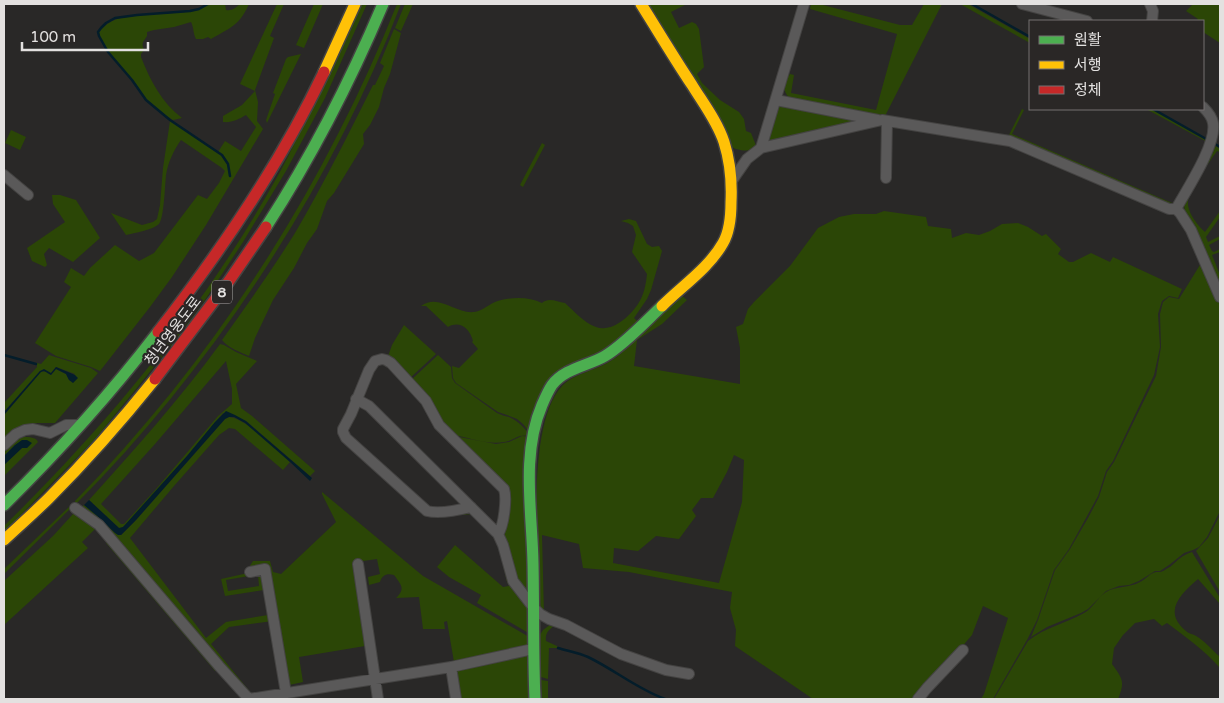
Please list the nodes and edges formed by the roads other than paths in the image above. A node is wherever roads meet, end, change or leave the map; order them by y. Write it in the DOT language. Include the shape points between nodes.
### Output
graph roads {
  1 [pos="355,4"];
  2 [pos="383,4"];
  3 [pos="641,4"];
  4 [pos="804,4"];
  5 [pos="1022,4"];
  6 [pos="1150,4"];
  7 [pos="1083,20"];
  8 [pos="1152,20"];
  9 [pos="776,100"];
  10 [pos="1204,108"];
  11 [pos="1216,117"];
  12 [pos="884,121"];
  13 [pos="761,148"];
  14 [pos="4,175"];
  15 [pos="886,178"];
  16 [pos="731,182"];
  17 [pos="28,195"];
  18 [pos="1176,209"];
  19 [pos="1220,296"];
  20 [pos="356,400"];
  21 [pos="81,426"];
  22 [pos="4,445"];
  23 [pos="4,505"];
  24 [pos="471,507"];
  25 [pos="75,508"];
  26 [pos="498,534"];
  27 [pos="4,540"];
  28 [pos="358,564"];
  29 [pos="250,572"];
  30 [pos="533,607"];
  31 [pos="533,649"];
  32 [pos="963,650"];
  33 [pos="451,667"];
  34 [pos="689,674"];
  35 [pos="374,679"];
  36 [pos="286,693"];
  37 [pos="378,699"];
  38 [pos="456,699"];
  39 [pos="535,699"];
  40 [pos="918,699"];
  1 -- 21 [label="main road, 청년영웅도로 / 8" via="320,81 251,204 171,317"];
  2 -- 27 [label="main road, 청년영웅도로 / 8" via="343,93 310,154 232,278 148,389 48,498"];
  3 -- 16 [label="main road" via="718,129 727,154"];
  4 -- 9 [label="street"];
  5 -- 7 [label="street"];
  6 -- 8 [label="street"];
  9 -- 12 [label="street"];
  9 -- 13 [label="street"];
  10 -- 11 [label="street"];
  11 -- 18 [label="street" via="1212,142"];
  12 -- 13 [label="street"];
  12 -- 15 [label="street"];
  12 -- 18 [label="street" via="1010,141 1168,209"];
  13 -- 16 [label="street" via="747,159"];
  14 -- 17 [label="street"];
  16 -- 30 [label="main road" via="728,231 724,242 709,261 612,351 568,371 545,395 531,449"];
  18 -- 19 [label="street" via="1191,230"];
  20 -- 24 [label="street" via="369,406"];
  20 -- 24 [label="street" via="343,429 346,438 427,510"];
  20 -- 26 [label="street" via="372,364 382,360 391,363 426,400 439,425 504,489 502,529"];
  21 -- 22 [label="street" via="66,425 50,433 25,430"];
  21 -- 23 [label="main road, 청년영웅도로 / 8"];
  24 -- 26 [label="street"];
  25 -- 36 [label="street" via="99,525 249,699"];
  26 -- 30 [label="street" via="513,580"];
  28 -- 35 [label="street"];
  29 -- 36 [label="street" via="265,569"];
  30 -- 31 [label="main road"];
  30 -- 34 [label="street" via="549,619 621,654 666,670"];
  31 -- 33 [label="street"];
  31 -- 39 [label="main road"];
  32 -- 40 [label="street"];
  33 -- 35 [label="street"];
  33 -- 38 [label="street"];
  35 -- 36 [label="street"];
  35 -- 37 [label="street"];
}
